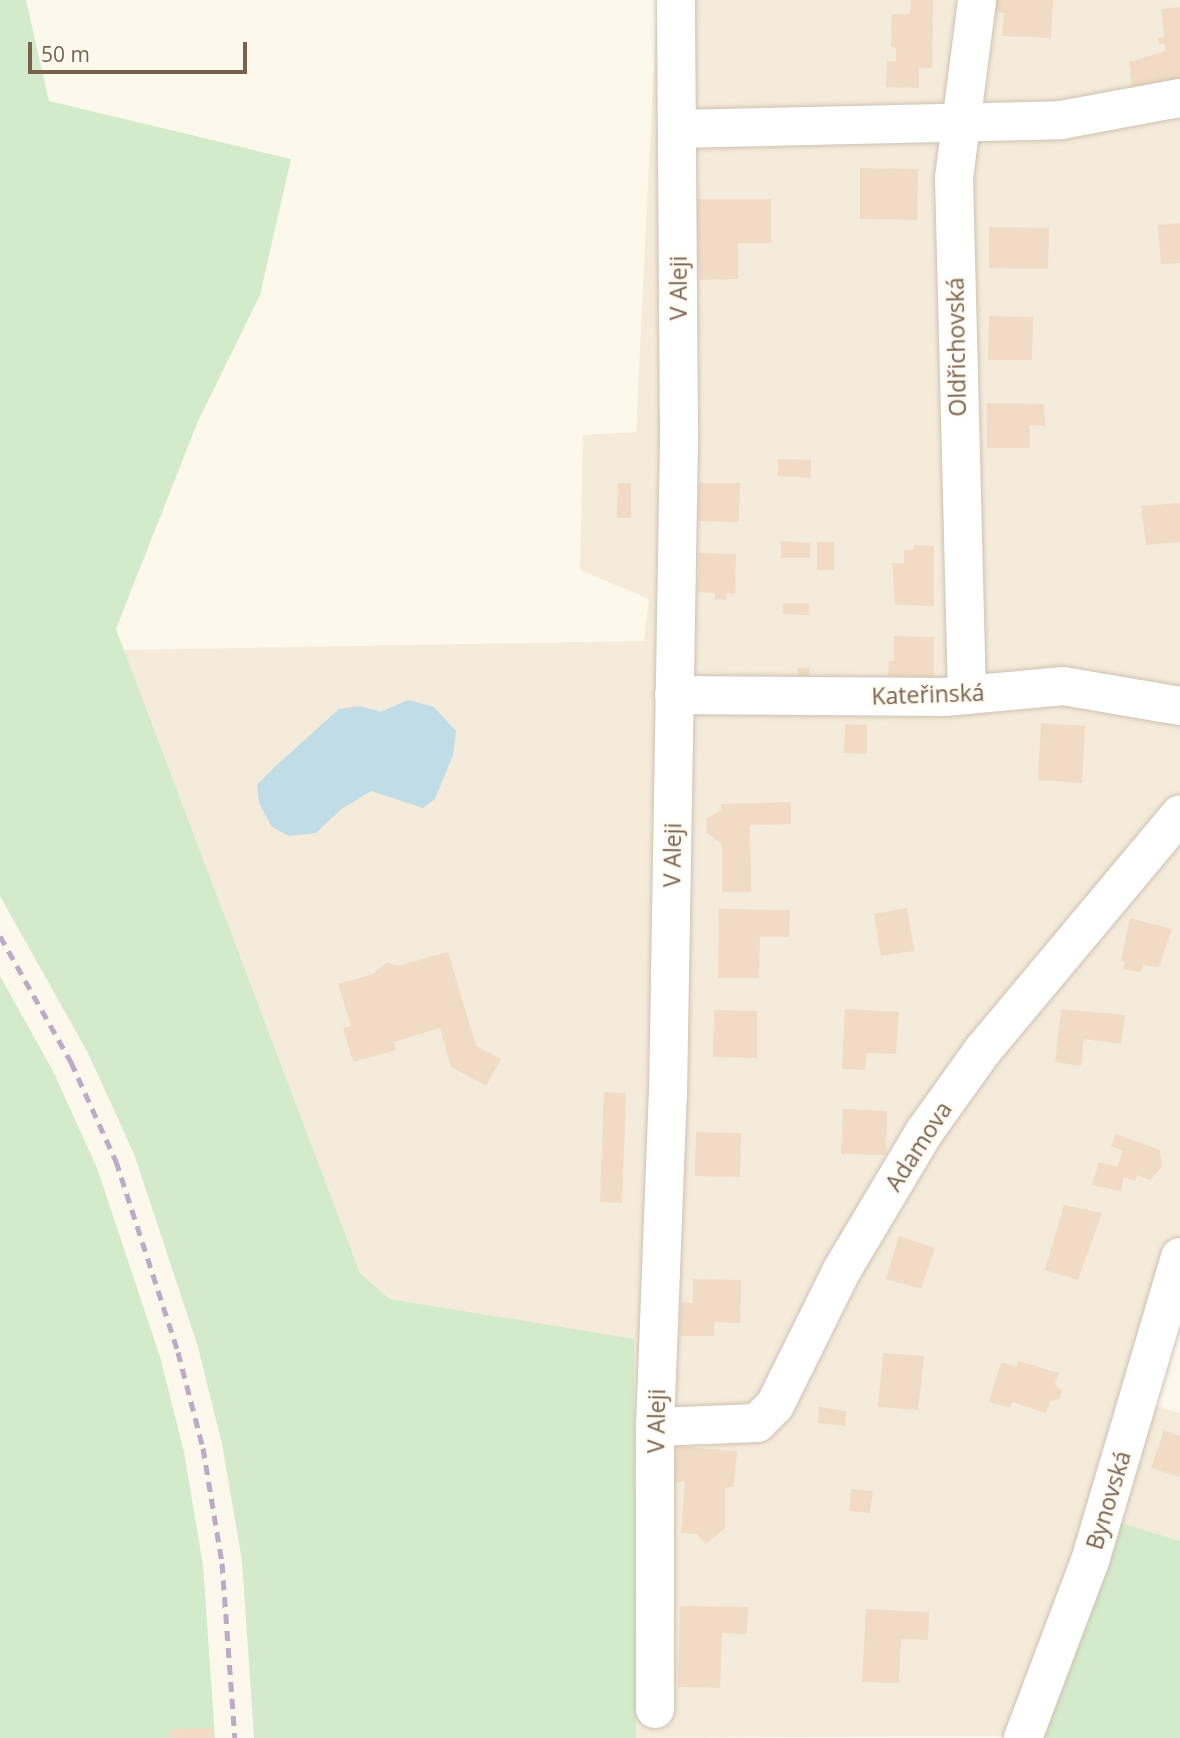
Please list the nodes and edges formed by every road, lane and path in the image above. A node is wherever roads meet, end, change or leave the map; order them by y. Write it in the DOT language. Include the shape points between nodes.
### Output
graph roads {
  1 [pos="676,0"];
  2 [pos="977,0"];
  3 [pos="1180,98"];
  4 [pos="961,120"];
  5 [pos="678,129"];
  6 [pos="674,695"];
  7 [pos="967,695"];
  8 [pos="1180,706"];
  9 [pos="1180,814"];
  10 [pos="1180,1257"];
  11 [pos="655,1427"];
  12 [pos="655,1709"];
  13 [pos="1023,1738"];
  1 -- 5 [label="street, V Aleji"];
  2 -- 4 [label="street, Oldřichovská"];
  3 -- 4 [label="street" via="1061,120"];
  4 -- 5 [label="street"];
  4 -- 7 [label="street, Oldřichovská" via="954,178"];
  5 -- 6 [label="street, V Aleji"];
  6 -- 7 [label="street, Kateřinská"];
  6 -- 11 [label="street, V Aleji" via="668,1096"];
  7 -- 8 [label="street, Kateřinská" via="1063,686"];
  9 -- 11 [label="street, Adamova" via="983,1050 925,1131 842,1270 775,1405 757,1423"];
  10 -- 13 [label="street, Bynovská" via="1090,1561"];
  11 -- 12 [label="street, V Aleji"];
}
